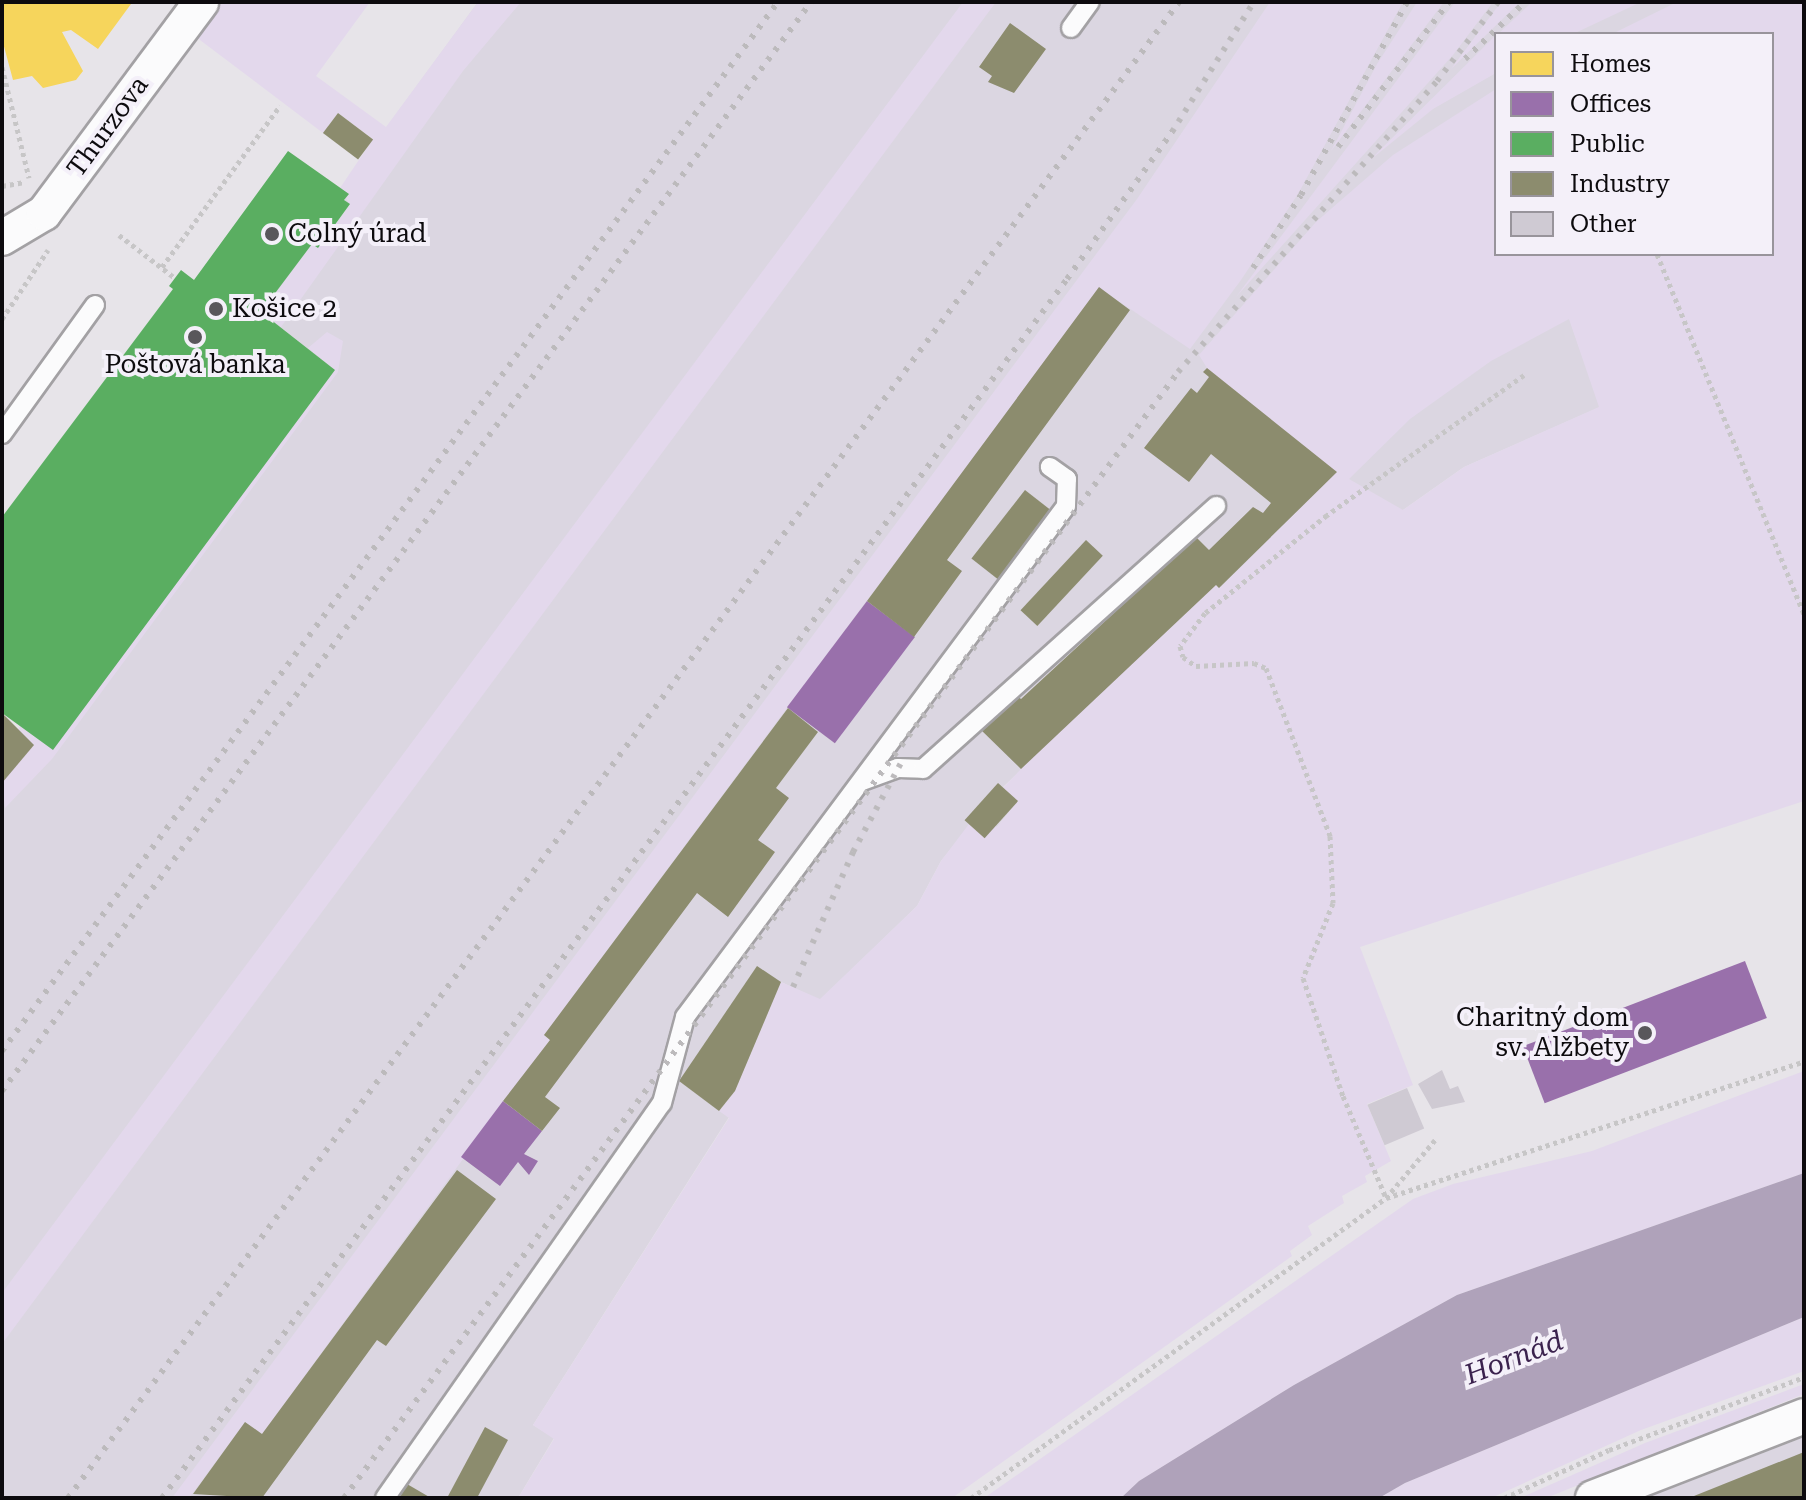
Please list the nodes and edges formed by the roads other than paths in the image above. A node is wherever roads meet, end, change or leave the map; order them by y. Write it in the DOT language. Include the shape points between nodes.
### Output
graph roads {
  1 [pos="201,2"];
  2 [pos="1090,2"];
  3 [pos="1071,28"];
  4 [pos="2,238"];
  5 [pos="95,305"];
  6 [pos="2,434"];
  7 [pos="1050,467"];
  8 [pos="1216,506"];
  9 [pos="860,782"];
  10 [pos="1804,1416"];
  11 [pos="385,1498"];
  12 [pos="1593,1498"];
  1 -- 4 [label="street, Thurzova" via="44,213"];
  2 -- 3 [label="lane"];
  5 -- 6 [label="lane"];
  7 -- 9 [label="lane" via="1067,479 1066,506"];
  8 -- 9 [label="lane" via="923,769 898,768"];
  9 -- 11 [label="lane" via="685,1017 662,1103"];
  10 -- 12 [label="street"];
}
